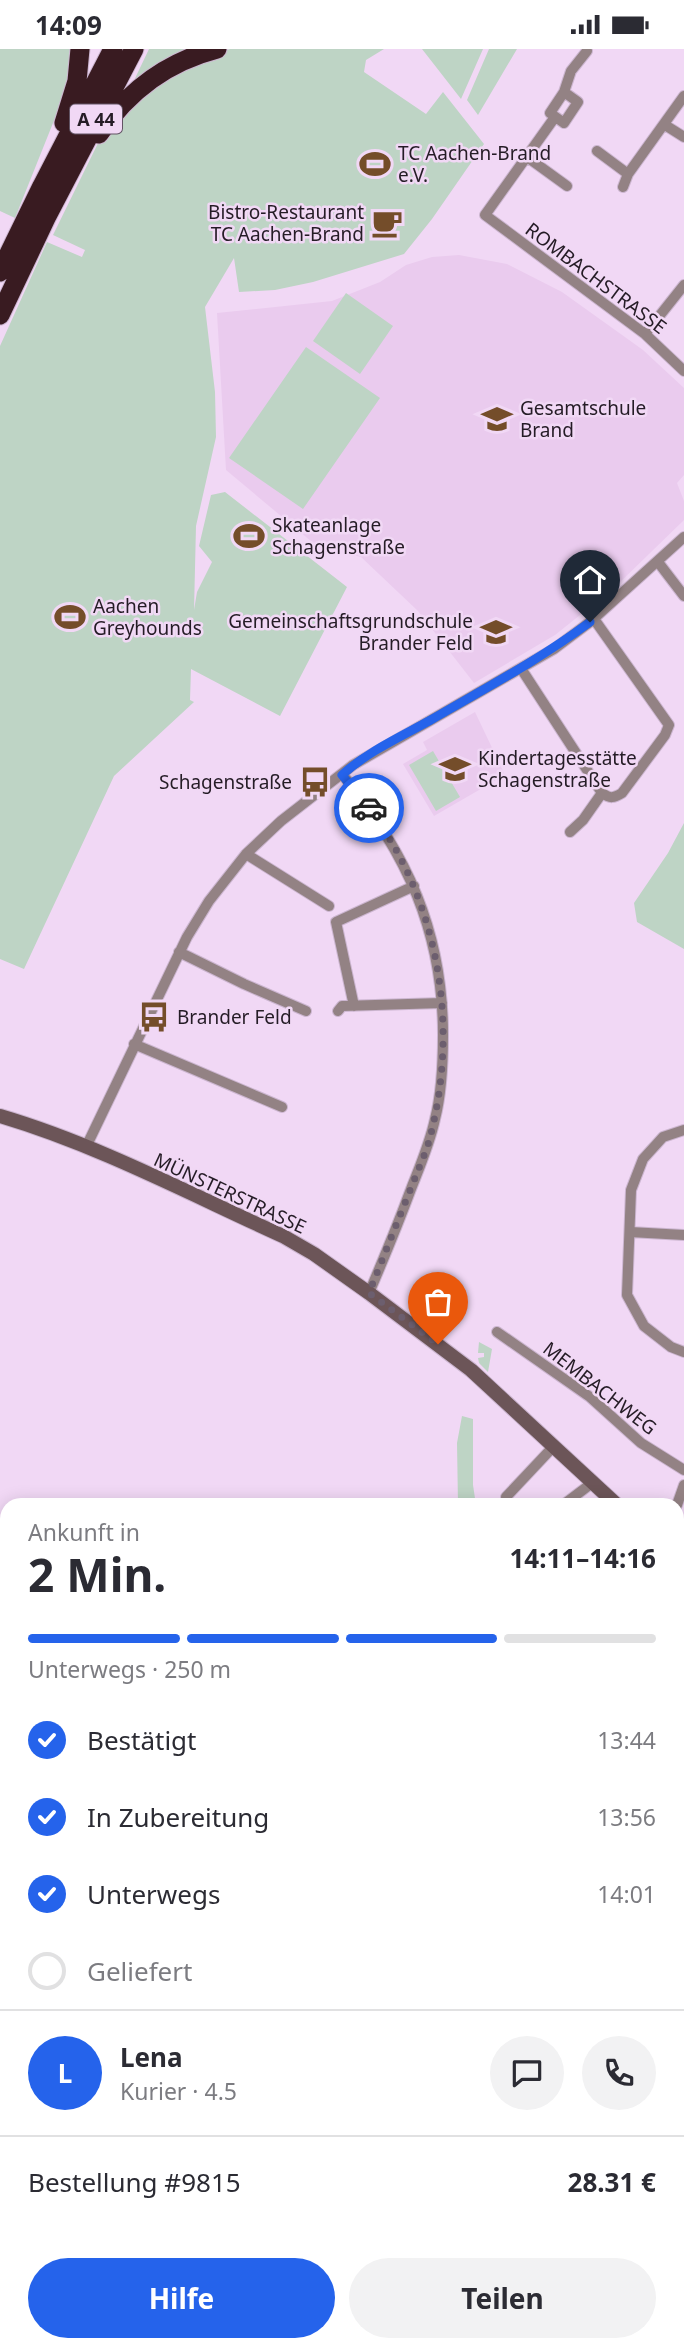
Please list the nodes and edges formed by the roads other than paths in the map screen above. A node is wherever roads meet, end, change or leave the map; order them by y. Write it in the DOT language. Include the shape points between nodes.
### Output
graph roads {
  1 [pos="80,49"];
  2 [pos="113,49"];
  3 [pos="134,49"];
  4 [pos="217,49"];
  5 [pos="587,51"];
  6 [pos="564,92"];
  7 [pos="684,96"];
  8 [pos="555,117"];
  9 [pos="665,125"];
  10 [pos="684,137"];
  11 [pos="597,151"];
  12 [pos="527,157"];
  13 [pos="628,173"];
  14 [pos="568,186"];
  15 [pos="624,187"];
  16 [pos="51,188"];
  17 [pos="22,247"];
  18 [pos="0,272"];
  19 [pos="684,285"];
  20 [pos="0,315"];
  21 [pos="645,334"];
  22 [pos="684,371"];
  23 [pos="684,537"];
  24 [pos="658,562"];
  25 [pos="684,596"];
  26 [pos="594,619"];
  27 [pos="522,670"];
  28 [pos="342,775"];
  29 [pos="602,793"];
  30 [pos="570,832"];
  31 [pos="246,854"];
  32 [pos="414,885"];
  33 [pos="329,906"];
  34 [pos="179,952"];
  35 [pos="442,1003"];
  36 [pos="354,1006"];
  37 [pos="306,1011"];
  38 [pos="338,1011"];
  39 [pos="134,1044"];
  40 [pos="282,1107"];
  41 [pos="0,1116"];
  42 [pos="684,1130"];
  43 [pos="86,1147"];
  44 [pos="630,1232"];
  45 [pos="684,1235"];
  46 [pos="369,1293"];
  47 [pos="496,1332"];
  48 [pos="684,1352"];
  49 [pos="553,1447"];
  50 [pos="684,1470"];
  51 [pos="592,1483"];
  52 [pos="506,1497"];
  53 [pos="572,1498"];
  54 [pos="609,1498"];
  1 -- 16 [label="highway" via="72,100 42,170"];
  2 -- 16 [label="highway, A 44"];
  3 -- 16 [label="highway, A 44"];
  4 -- 16 [label="highway" via="168,67 136,89"];
  5 -- 6 [label="street" via="571,71"];
  6 -- 8 [label="street" via="550,113"];
  6 -- 8 [label="street" via="578,102 564,123"];
  7 -- 9 [label="street"];
  8 -- 12 [label="street"];
  9 -- 10 [label="street"];
  9 -- 13 [label="street"];
  11 -- 13 [label="street"];
  12 -- 14 [label="street"];
  12 -- 21 [label="street, ROMBACHSTRASSE" via="485,215"];
  13 -- 15 [label="street"];
  16 -- 17 [label="highway, A 44"];
  17 -- 18 [label="highway, A 44"];
  17 -- 20 [label="highway, A 44"];
  19 -- 21 [label="street"];
  21 -- 22 [label="street, ROMBACHSTRASSE"];
  23 -- 24 [label="street"];
  24 -- 25 [label="street"];
  24 -- 26 [label="street"];
  26 -- 27 [label="street"];
  26 -- 29 [label="street" via="669,725 622,793 614,798"];
  27 -- 28 [label="street" via="391,742"];
  27 -- 29 [label="street"];
  28 -- 31 [label="street"];
  28 -- 32 [label="street" via="393,844"];
  29 -- 30 [label="street"];
  31 -- 33 [label="street"];
  31 -- 34 [label="street" via="209,901"];
  32 -- 35 [label="street" via="434,946"];
  32 -- 36 [label="street" via="336,922"];
  34 -- 37 [label="street"];
  34 -- 39 [label="street"];
  35 -- 36 [label="street"];
  35 -- 46 [label="street" via="443,1070 434,1125"];
  36 -- 38 [label="street" via="342,1006"];
  39 -- 40 [label="street"];
  39 -- 43 [label="street"];
  41 -- 43 [label="street, MÜNSTERSTRASSE"];
  42 -- 44 [label="street" via="663,1137 643,1159 631,1190"];
  43 -- 46 [label="street, MÜNSTERSTRASSE" via="283,1236"];
  44 -- 45 [label="street"];
  44 -- 48 [label="street" via="626,1295 645,1327"];
  46 -- 49 [label="street, MÜNSTERSTRASSE" via="471,1370"];
  47 -- 50 [label="street, MEMBACHWEG" via="590,1397 641,1443"];
  49 -- 51 [label="street, MÜNSTERSTRASSE"];
  49 -- 52 [label="street"];
  51 -- 53 [label="street"];
  51 -- 54 [label="street, MÜNSTERSTRASSE"];
}
